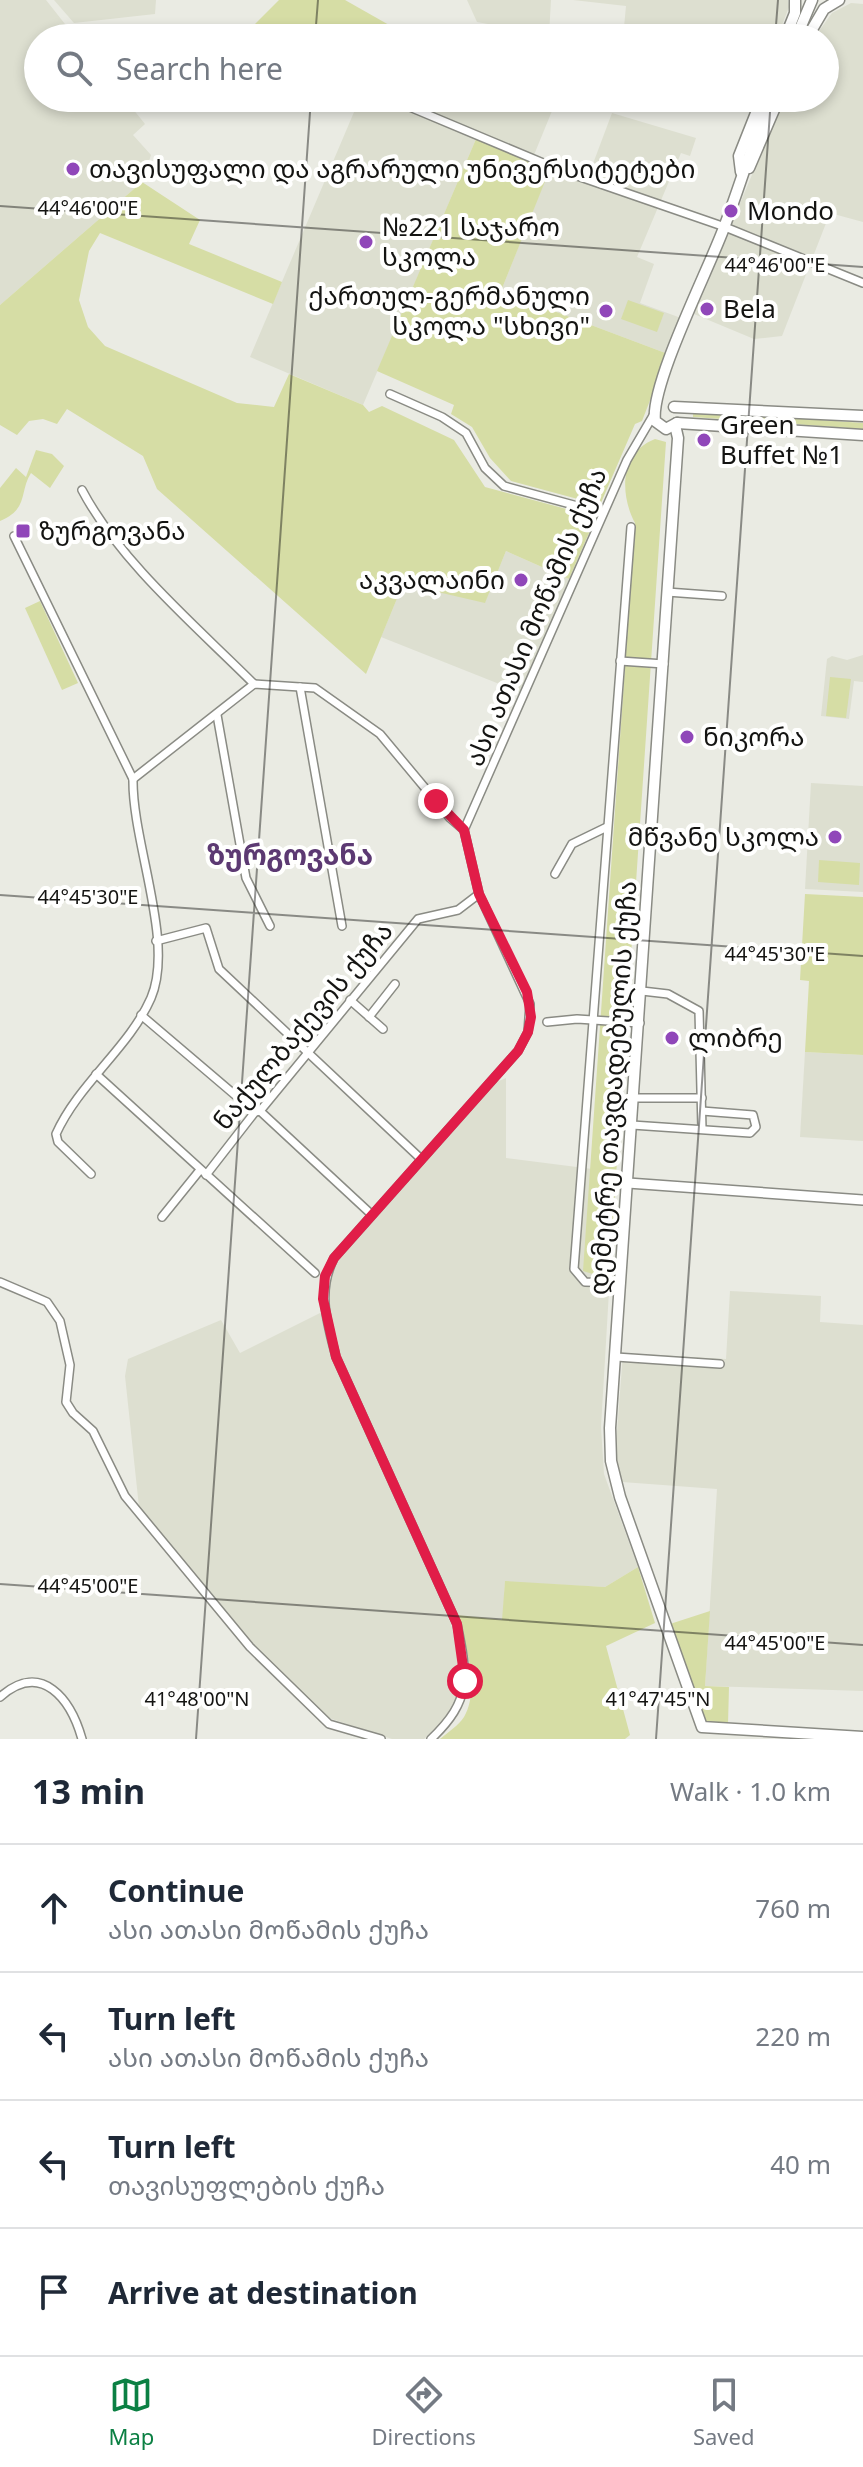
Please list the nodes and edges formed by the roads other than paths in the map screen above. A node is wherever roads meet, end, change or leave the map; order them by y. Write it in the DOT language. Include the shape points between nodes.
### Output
graph roads {
  1 [pos="795,0"];
  2 [pos="812,0"];
  3 [pos="839,0"];
  4 [pos="791,24"];
  5 [pos="802,24"];
  6 [pos="815,24"];
  7 [pos="422,112"];
  8 [pos="757,112"];
  9 [pos="765,112"];
  10 [pos="773,112"];
  11 [pos="742,180"];
  12 [pos="725,227"];
  13 [pos="863,283"];
  14 [pos="659,390"];
  15 [pos="390,394"];
  16 [pos="671,405"];
  17 [pos="655,412"];
  18 [pos="863,416"];
  19 [pos="696,423"];
  20 [pos="676,424"];
  21 [pos="660,428"];
  22 [pos="863,435"];
  23 [pos="640,438"];
  24 [pos="678,438"];
  25 [pos="676,454"];
  26 [pos="82,490"];
  27 [pos="603,513"];
  28 [pos="631,527"];
  29 [pos="14,536"];
  30 [pos="667,592"];
  31 [pos="722,596"];
  32 [pos="620,661"];
  33 [pos="664,664"];
  34 [pos="254,684"];
  35 [pos="300,687"];
  36 [pos="217,715"];
  37 [pos="133,779"];
  38 [pos="607,827"];
  39 [pos="464,830"];
  40 [pos="555,874"];
  41 [pos="479,894"];
  42 [pos="270,926"];
  43 [pos="342,926"];
  44 [pos="156,941"];
  45 [pos="395,984"];
  46 [pos="642,991"];
  47 [pos="350,1000"];
  48 [pos="141,1015"];
  49 [pos="369,1017"];
  50 [pos="593,1020"];
  51 [pos="547,1022"];
  52 [pos="640,1023"];
  53 [pos="383,1029"];
  54 [pos="306,1053"];
  55 [pos="96,1074"];
  56 [pos="634,1098"];
  57 [pos="702,1098"];
  58 [pos="257,1111"];
  59 [pos="702,1111"];
  60 [pos="632,1125"];
  61 [pos="702,1129"];
  62 [pos="420,1158"];
  63 [pos="203,1172"];
  64 [pos="91,1174"];
  65 [pos="628,1183"];
  66 [pos="863,1200"];
  67 [pos="371,1214"];
  68 [pos="162,1217"];
  69 [pos="315,1273"];
  70 [pos="0,1282"];
  71 [pos="621,1283"];
  72 [pos="616,1357"];
  73 [pos="720,1364"];
  74 [pos="0,1697"];
  75 [pos="702,1727"];
  76 [pos="863,1737"];
  77 [pos="82,1739"];
  78 [pos="381,1739"];
  79 [pos="431,1739"];
  80 [pos="705,1739"];
  1 -- 4 [label="main road"];
  2 -- 5 [label="main road"];
  3 -- 6 [label="main road" via="824,9"];
  7 -- 12 [label="street" via="560,170"];
  8 -- 11 [label="main road" via="739,156"];
  9 -- 11 [label="main road"];
  10 -- 11 [label="main road"];
  11 -- 12 [label="main road"];
  12 -- 13 [label="street"];
  12 -- 14 [label="main road"];
  14 -- 16 [label="main road"];
  14 -- 17 [label="main road"];
  15 -- 27 [label="street" via="466,433 485,468 504,486"];
  16 -- 17 [label="main road"];
  16 -- 18 [label="main road"];
  16 -- 20 [label="main road" via="678,412"];
  17 -- 21 [label="main road"];
  17 -- 23 [label="street, ასი ათასი მოწამის ქუჩა"];
  19 -- 20 [label="main road"];
  19 -- 22 [label="main road"];
  19 -- 24 [label="main road"];
  20 -- 21 [label="main road"];
  20 -- 24 [label="main road"];
  21 -- 23 [label="street"];
  21 -- 25 [label="main road"];
  23 -- 27 [label="street, ასი ათასი მოწამის ქუჩა"];
  24 -- 25 [label="main road, დემეტრე თავდადებულის ქუჩა"];
  25 -- 30 [label="main road, დემეტრე თავდადებულის ქუჩა"];
  26 -- 34 [label="street" via="96,516 134,560"];
  27 -- 39 [label="street, ასი ათასი მოწამის ქუჩა"];
  28 -- 32 [label="street, დემეტრე თავდადებულის ქუჩა"];
  29 -- 37 [label="street"];
  30 -- 31 [label="street"];
  30 -- 33 [label="main road, დემეტრე თავდადებულის ქუჩა"];
  32 -- 33 [label="street"];
  32 -- 38 [label="street, დემეტრე თავდადებულის ქუჩა"];
  33 -- 46 [label="main road, დემეტრე თავდადებულის ქუჩა"];
  34 -- 35 [label="street"];
  34 -- 36 [label="street"];
  35 -- 39 [label="street" via="315,688 380,734"];
  35 -- 43 [label="street"];
  36 -- 37 [label="street"];
  36 -- 42 [label="street" via="246,878"];
  37 -- 44 [label="street" via="133,812"];
  38 -- 40 [label="street" via="572,844"];
  38 -- 50 [label="street, დემეტრე თავდადებულის ქუჩა"];
  39 -- 41 [label="street"];
  41 -- 47 [label="street, ნაქულბაქევის ქუჩა" via="458,910 418,919"];
  41 -- 62 [label="street" via="527,992 528,1032 518,1051"];
  44 -- 48 [label="street" via="156,979"];
  44 -- 54 [label="street" via="206,928 219,969"];
  45 -- 49 [label="street"];
  46 -- 52 [label="main road, დემეტრე თავდადებულის ქუჩა"];
  46 -- 57 [label="street" via="668,994 699,1011"];
  47 -- 49 [label="street"];
  47 -- 54 [label="street, ნაქულბაქევის ქუჩა"];
  48 -- 55 [label="street"];
  48 -- 58 [label="street"];
  49 -- 53 [label="street"];
  50 -- 51 [label="street"];
  50 -- 52 [label="street"];
  50 -- 71 [label="street, დემეტრე თავდადებულის ქუჩა" via="574,1269 585,1282"];
  52 -- 56 [label="main road, დემეტრე თავდადებულის ქუჩა"];
  54 -- 58 [label="street, ნაქულბაქევის ქუჩა"];
  54 -- 62 [label="street"];
  55 -- 63 [label="street"];
  55 -- 64 [label="street" via="56,1134"];
  56 -- 57 [label="street"];
  56 -- 60 [label="main road, დემეტრე თავდადებულის ქუჩა"];
  57 -- 59 [label="street"];
  58 -- 63 [label="street, ნაქულბაქევის ქუჩა"];
  58 -- 67 [label="street"];
  59 -- 61 [label="street"];
  59 -- 61 [label="street" via="752,1114 756,1119 750,1133"];
  60 -- 61 [label="street"];
  60 -- 65 [label="main road, დემეტრე თავდადებულის ქუჩა"];
  62 -- 67 [label="street"];
  63 -- 68 [label="street, ნაქულბაქევის ქუჩა"];
  63 -- 69 [label="street"];
  65 -- 66 [label="street"];
  65 -- 71 [label="main road, დემეტრე თავდადებულის ქუჩა"];
  67 -- 79 [label="street" via="334,1258 325,1276 323,1299 336,1357 457,1624 464,1657 463,1700"];
  70 -- 78 [label="street" via="47,1302 60,1321 70,1365 66,1402 93,1431 125,1496 250,1647 329,1724"];
  71 -- 72 [label="main road, დემეტრე თავდადებულის ქუჩა"];
  72 -- 73 [label="street"];
  72 -- 75 [label="main road, დემეტრე თავდადებულის ქუჩა" via="610,1428 615,1479"];
  74 -- 77 [label="street" via="23,1684 49,1686 70,1705"];
  75 -- 76 [label="main road"];
  75 -- 80 [label="street, დემეტრე თავდადებულის ქუჩა"];
}
